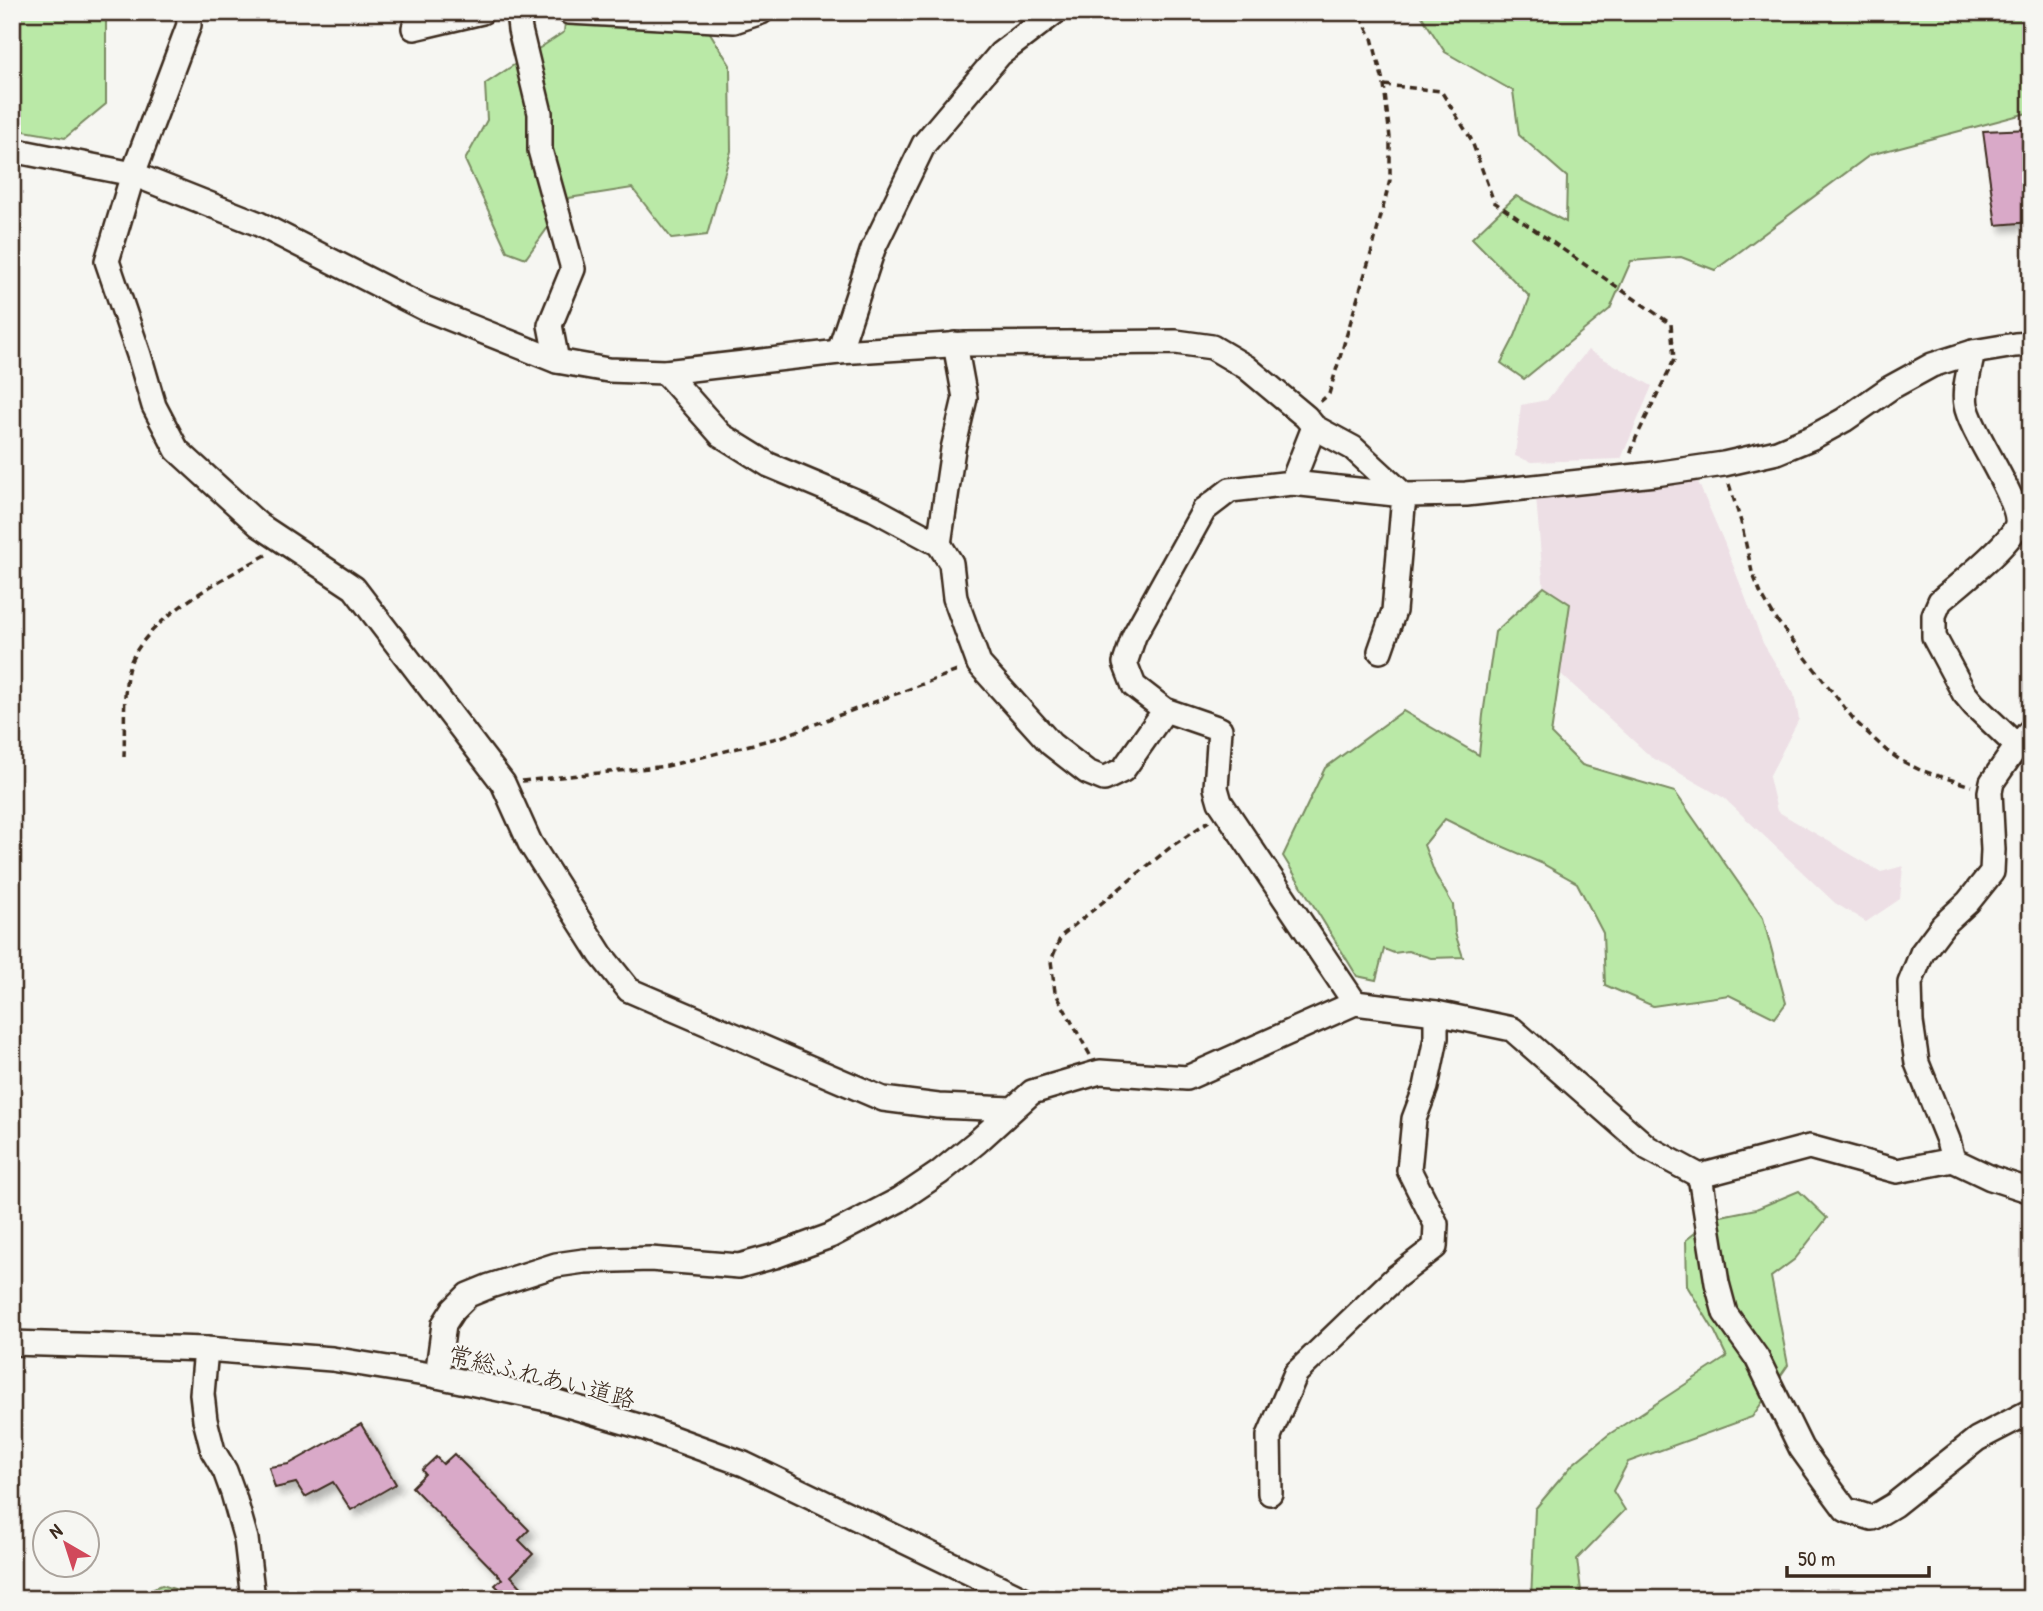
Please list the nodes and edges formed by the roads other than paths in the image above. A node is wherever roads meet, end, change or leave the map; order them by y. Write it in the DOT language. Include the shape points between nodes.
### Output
graph roads {
  1 [pos="188,12"];
  2 [pos="482,12"];
  3 [pos="519,12"];
  4 [pos="569,12"];
  5 [pos="761,12"];
  6 [pos="1055,12"];
  7 [pos="1033,19"];
  8 [pos="414,28"];
  9 [pos="12,150"];
  10 [pos="133,174"];
  11 [pos="955,344"];
  12 [pos="2031,344"];
  13 [pos="839,352"];
  14 [pos="1973,352"];
  15 [pos="557,361"];
  16 [pos="665,372"];
  17 [pos="1310,422"];
  18 [pos="1292,483"];
  19 [pos="1404,495"];
  20 [pos="939,544"];
  21 [pos="1380,651"];
  22 [pos="1166,710"];
  23 [pos="2024,738"];
  24 [pos="1354,1003"];
  25 [pos="1437,1013"];
  26 [pos="1012,1109"];
  27 [pos="1953,1160"];
  28 [pos="1700,1176"];
  29 [pos="2031,1191"];
  30 [pos="12,1343"];
  31 [pos="206,1349"];
  32 [pos="437,1376"];
  33 [pos="2031,1411"];
  34 [pos="1270,1493"];
  35 [pos="253,1599"];
  36 [pos="1024,1599"];
  1 -- 10 [label="street" via="189,25"];
  2 -- 8 [label="street"];
  3 -- 15 [label="street" via="540,113 540,150 573,269 550,325"];
  4 -- 5 [label="street" via="734,21"];
  6 -- 7 [label="street"];
  7 -- 13 [label="street" via="924,144 873,249"];
  9 -- 10 [label="street"];
  10 -- 15 [label="street" via="259,224 424,308"];
  10 -- 26 [label="street" via="107,261 154,406 177,450 259,525 354,589 503,783 530,843 601,955 629,990 883,1099"];
  11 -- 13 [label="street"];
  11 -- 17 [label="street" via="1176,342 1212,347 1246,367"];
  11 -- 20 [label="street" via="965,398"];
  12 -- 14 [label="street"];
  13 -- 16 [label="street"];
  14 -- 19 [label="street" via="1932,365 1844,420 1777,452 1655,474 1466,494"];
  14 -- 23 [label="street" via="1966,404 1975,432 2007,489 2018,524 2009,539 1940,601 1934,615 1934,637 1974,705"];
  15 -- 16 [label="street" via="608,370"];
  16 -- 20 [label="street" via="721,435 769,464 874,509"];
  17 -- 18 [label="street"];
  17 -- 19 [label="street" via="1353,448"];
  18 -- 19 [label="street"];
  18 -- 22 [label="street" via="1230,490 1204,510 1134,636 1125,663 1134,686"];
  19 -- 21 [label="street" via="1394,611"];
  20 -- 22 [label="street" via="951,563 955,598 979,664 1052,744 1087,772 1104,779 1123,770"];
  22 -- 24 [label="street" via="1220,729 1216,788 1220,803"];
  23 -- 27 [label="street" via="1992,782 1992,872 1922,953 1910,983 1917,1063"];
  24 -- 25 [label="street"];
  24 -- 26 [label="street" via="1186,1078 1100,1072 1032,1092"];
  25 -- 28 [label="street" via="1512,1029 1648,1148"];
  25 -- 34 [label="street" via="1426,1087 1414,1119 1409,1170 1436,1224 1435,1247 1396,1277 1296,1373 1269,1436"];
  26 -- 32 [label="street" via="939,1173 900,1200 830,1236 775,1256 739,1266 650,1259 584,1261 556,1265 468,1295 444,1324"];
  27 -- 28 [label="street" via="1897,1171 1809,1147"];
  27 -- 29 [label="street"];
  28 -- 33 [label="street" via="1726,1313 1757,1359 1801,1448 1846,1510 1872,1518 1977,1439"];
  30 -- 31 [label="street, 常総ふれあい道路"];
  31 -- 32 [label="street, 常総ふれあい道路" via="332,1359"];
  31 -- 35 [label="street" via="205,1420 246,1539"];
  32 -- 36 [label="street, 常総ふれあい道路" via="547,1399 744,1464"];
}
